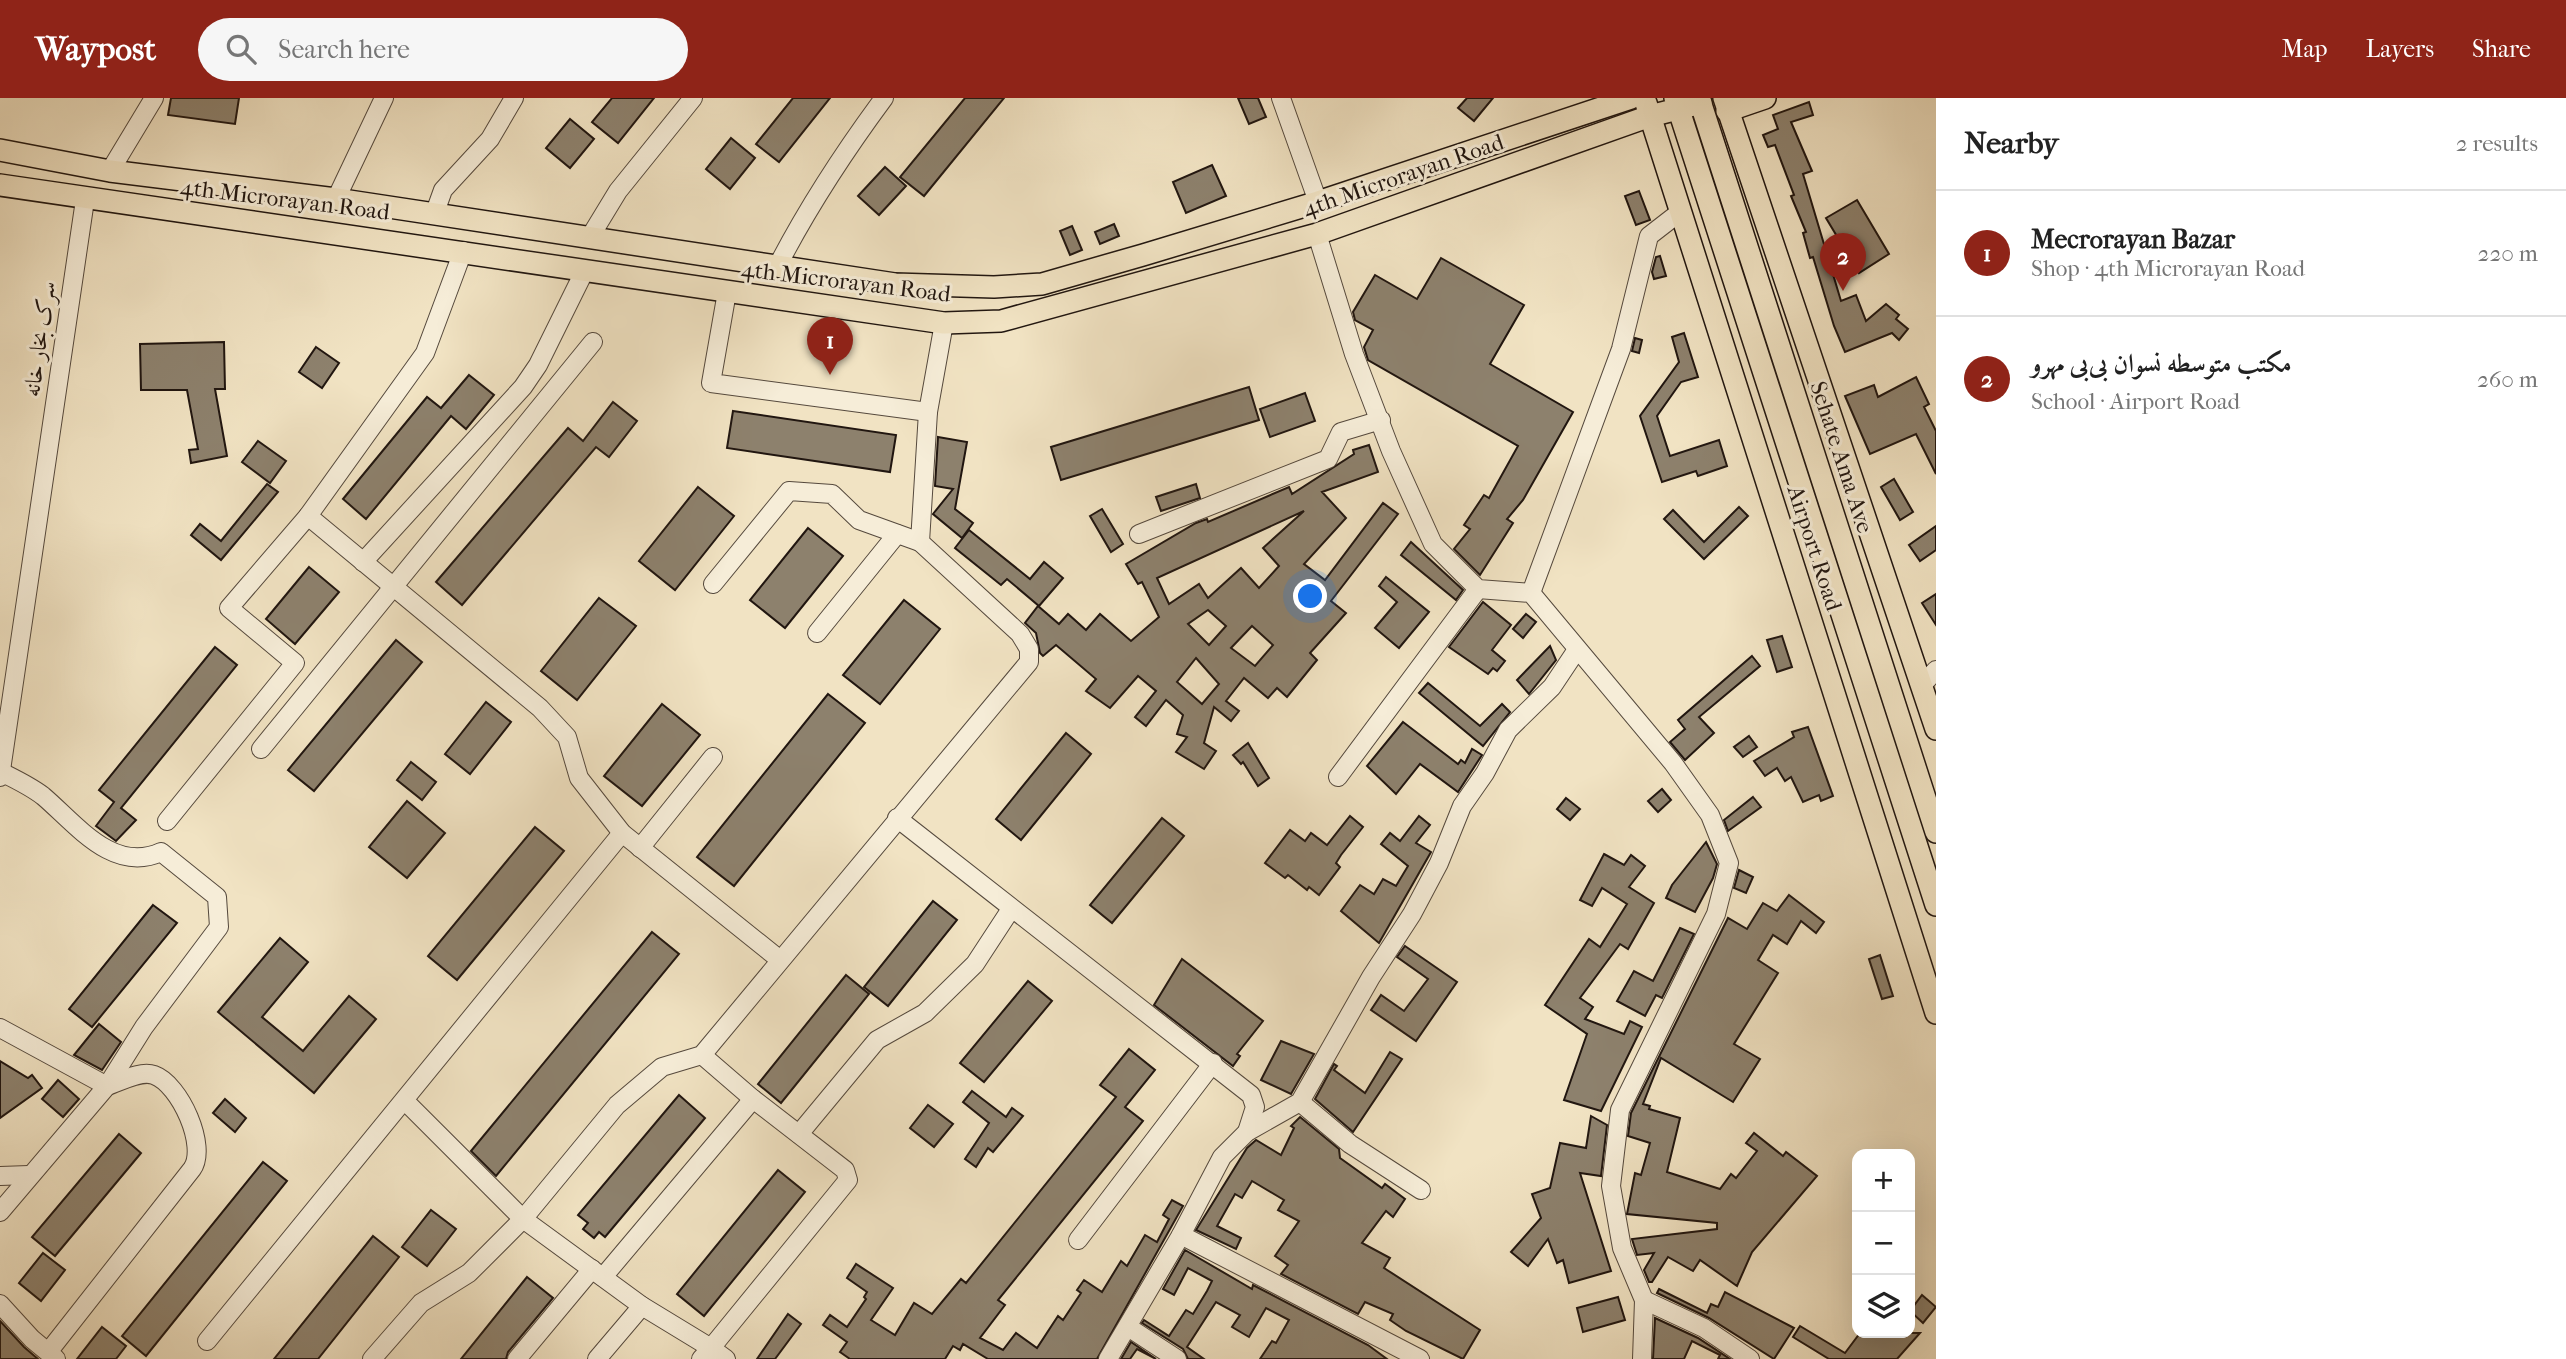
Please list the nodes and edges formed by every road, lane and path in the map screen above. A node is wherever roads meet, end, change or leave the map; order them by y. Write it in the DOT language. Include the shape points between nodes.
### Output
graph roads {
  1 [pos="154,98"];
  2 [pos="384,98"];
  3 [pos="514,98"];
  4 [pos="693,98"];
  5 [pos="884,98"];
  6 [pos="1281,98"];
  7 [pos="1631,98"];
  8 [pos="1765,98"];
  9 [pos="1700,101"];
  10 [pos="1677,103"];
  11 [pos="1725,104"];
  12 [pos="1647,107"];
  13 [pos="0,150"];
  14 [pos="110,171"];
  15 [pos="0,185"];
  16 [pos="336,199"];
  17 [pos="85,200"];
  18 [pos="1318,202"];
  19 [pos="1680,212"];
  20 [pos="434,215"];
  21 [pos="568,233"];
  22 [pos="1317,234"];
  23 [pos="590,237"];
  24 [pos="463,251"];
  25 [pos="1143,255"];
  26 [pos="777,267"];
  27 [pos="575,268"];
  28 [pos="1153,280"];
  29 [pos="727,292"];
  30 [pos="944,323"];
  31 [pos="593,342"];
  32 [pos="928,412"];
  33 [pos="1381,420"];
  34 [pos="308,516"];
  35 [pos="897,534"];
  36 [pos="1139,534"];
  37 [pos="920,542"];
  38 [pos="363,562"];
  39 [pos="713,584"];
  40 [pos="393,586"];
  41 [pos="1478,589"];
  42 [pos="1531,593"];
  43 [pos="817,633"];
  44 [pos="1576,651"];
  45 [pos="1929,678"];
  46 [pos="7,687"];
  47 [pos="1936,729"];
  48 [pos="261,749"];
  49 [pos="713,757"];
  50 [pos="0,774"];
  51 [pos="1338,777"];
  52 [pos="897,818"];
  53 [pos="167,821"];
  54 [pos="1936,832"];
  55 [pos="622,833"];
  56 [pos="640,848"];
  57 [pos="1936,905"];
  58 [pos="1012,909"];
  59 [pos="779,959"];
  60 [pos="1936,1013"];
  61 [pos="0,1028"];
  62 [pos="702,1055"];
  63 [pos="1213,1063"];
  64 [pos="107,1086"];
  65 [pos="753,1100"];
  66 [pos="405,1101"];
  67 [pos="1300,1102"];
  68 [pos="1247,1132"];
  69 [pos="799,1134"];
  70 [pos="29,1175"];
  71 [pos="0,1176"];
  72 [pos="1421,1190"];
  73 [pos="0,1212"];
  74 [pos="523,1219"];
  75 [pos="1181,1236"];
  76 [pos="1078,1240"];
  77 [pos="597,1273"];
  78 [pos="1644,1300"];
  79 [pos="0,1304"];
  80 [pos="642,1306"];
  81 [pos="1128,1327"];
  82 [pos="207,1341"];
  83 [pos="706,1354"];
  84 [pos="52,1355"];
  85 [pos="372,1359"];
  86 [pos="517,1359"];
  87 [pos="597,1359"];
  88 [pos="726,1359"];
  89 [pos="1108,1359"];
  90 [pos="1177,1359"];
  91 [pos="1420,1359"];
  92 [pos="1642,1359"];
  93 [pos="1750,1359"];
  1 -- 14 [label="street"];
  2 -- 16 [label="street"];
  3 -- 20 [label="street" via="491,139 443,190"];
  4 -- 23 [label="street" via="618,191"];
  5 -- 26 [label="street" via="833,169"];
  6 -- 18 [label="street"];
  7 -- 18 [label="main road, 4th Microrayan Road"];
  8 -- 11 [label="main road"];
  9 -- 10 [label="main road, 4th Microrayan Road"];
  9 -- 54 [label="main road, Sehate Ama Ave"];
  10 -- 12 [label="main road, 4th Microrayan Road"];
  10 -- 57 [label="main road, Airport Road"];
  11 -- 45 [label="main road"];
  12 -- 19 [label="main road, Airport Road"];
  12 -- 22 [label="main road, 4th Microrayan Road"];
  13 -- 14 [label="main road, 4th Microrayan Road"];
  14 -- 16 [label="main road, 4th Microrayan Road"];
  15 -- 17 [label="main road, 4th Microrayan Road"];
  16 -- 20 [label="main road, 4th Microrayan Road"];
  17 -- 24 [label="main road, 4th Microrayan Road"];
  17 -- 46 [label="street, سرک بخار خانه"];
  18 -- 25 [label="main road, 4th Microrayan Road"];
  19 -- 42 [label="street" via="1649,236 1621,349"];
  19 -- 60 [label="main road, Airport Road"];
  20 -- 21 [label="main road, 4th Microrayan Road"];
  21 -- 23 [label="main road, 4th Microrayan Road"];
  21 -- 27 [label="main road"];
  22 -- 28 [label="main road, 4th Microrayan Road"];
  22 -- 33 [label="street" via="1354,354"];
  23 -- 26 [label="main road, 4th Microrayan Road"];
  24 -- 27 [label="main road, 4th Microrayan Road"];
  24 -- 34 [label="street" via="425,353"];
  25 -- 26 [label="main road, 4th Microrayan Road" via="1042,284 994,287 895,284"];
  25 -- 28 [label="main road"];
  27 -- 29 [label="main road, 4th Microrayan Road"];
  27 -- 38 [label="street" via="538,365 523,387"];
  28 -- 30 [label="main road, 4th Microrayan Road" via="1001,321"];
  29 -- 30 [label="main road, 4th Microrayan Road"];
  29 -- 32 [label="street" via="711,383"];
  30 -- 32 [label="street"];
  31 -- 40 [label="street"];
  32 -- 37 [label="street"];
  33 -- 36 [label="street" via="1341,432 1328,460"];
  33 -- 41 [label="street" via="1433,544"];
  34 -- 38 [label="street"];
  34 -- 53 [label="street" via="229,608 295,663"];
  35 -- 37 [label="street"];
  35 -- 39 [label="street" via="859,520 832,494 789,491"];
  35 -- 43 [label="street"];
  37 -- 52 [label="street" via="1020,634 1029,649 1029,662"];
  38 -- 40 [label="street"];
  40 -- 48 [label="street"];
  40 -- 55 [label="street" via="567,737 579,778"];
  41 -- 42 [label="street"];
  41 -- 51 [label="street"];
  42 -- 44 [label="street"];
  44 -- 67 [label="street" via="1552,687 1508,730 1462,806 1412,914"];
  44 -- 78 [label="street" via="1673,763 1710,815 1729,863 1716,914 1620,1110 1611,1186 1622,1248"];
  45 -- 47 [label="main road"];
  46 -- 50 [label="street, سرک بخار خانه"];
  49 -- 56 [label="street"];
  50 -- 64 [label="street" via="42,795 103,846 129,859 144,860 161,852 217,897 219,927 144,1027"];
  52 -- 58 [label="street"];
  52 -- 59 [label="street"];
  55 -- 56 [label="street"];
  55 -- 66 [label="street"];
  56 -- 59 [label="street"];
  58 -- 63 [label="street"];
  58 -- 69 [label="street" via="975,964 925,1013 877,1040"];
  59 -- 62 [label="street"];
  61 -- 64 [label="street"];
  62 -- 65 [label="street"];
  62 -- 74 [label="street" via="662,1068 617,1105"];
  63 -- 68 [label="street" via="1251,1095 1255,1107"];
  63 -- 76 [label="street"];
  64 -- 70 [label="street"];
  64 -- 84 [label="street" via="144,1074 164,1081 188,1114 197,1162"];
  65 -- 69 [label="street"];
  65 -- 77 [label="street"];
  66 -- 74 [label="street"];
  66 -- 82 [label="street"];
  67 -- 68 [label="street"];
  67 -- 72 [label="street" via="1350,1144"];
  68 -- 75 [label="street" via="1222,1157"];
  69 -- 83 [label="street" via="845,1170 848,1180"];
  70 -- 71 [label="street"];
  70 -- 73 [label="street"];
  74 -- 77 [label="street"];
  74 -- 85 [label="street" via="469,1273 421,1303"];
  75 -- 81 [label="street"];
  75 -- 91 [label="street"];
  77 -- 80 [label="street"];
  77 -- 86 [label="street"];
  78 -- 92 [label="street"];
  78 -- 93 [label="street" via="1704,1328"];
  79 -- 84 [label="street"];
  80 -- 83 [label="street"];
  80 -- 87 [label="street"];
  81 -- 89 [label="street"];
  81 -- 90 [label="street"];
  83 -- 88 [label="street"];
}
